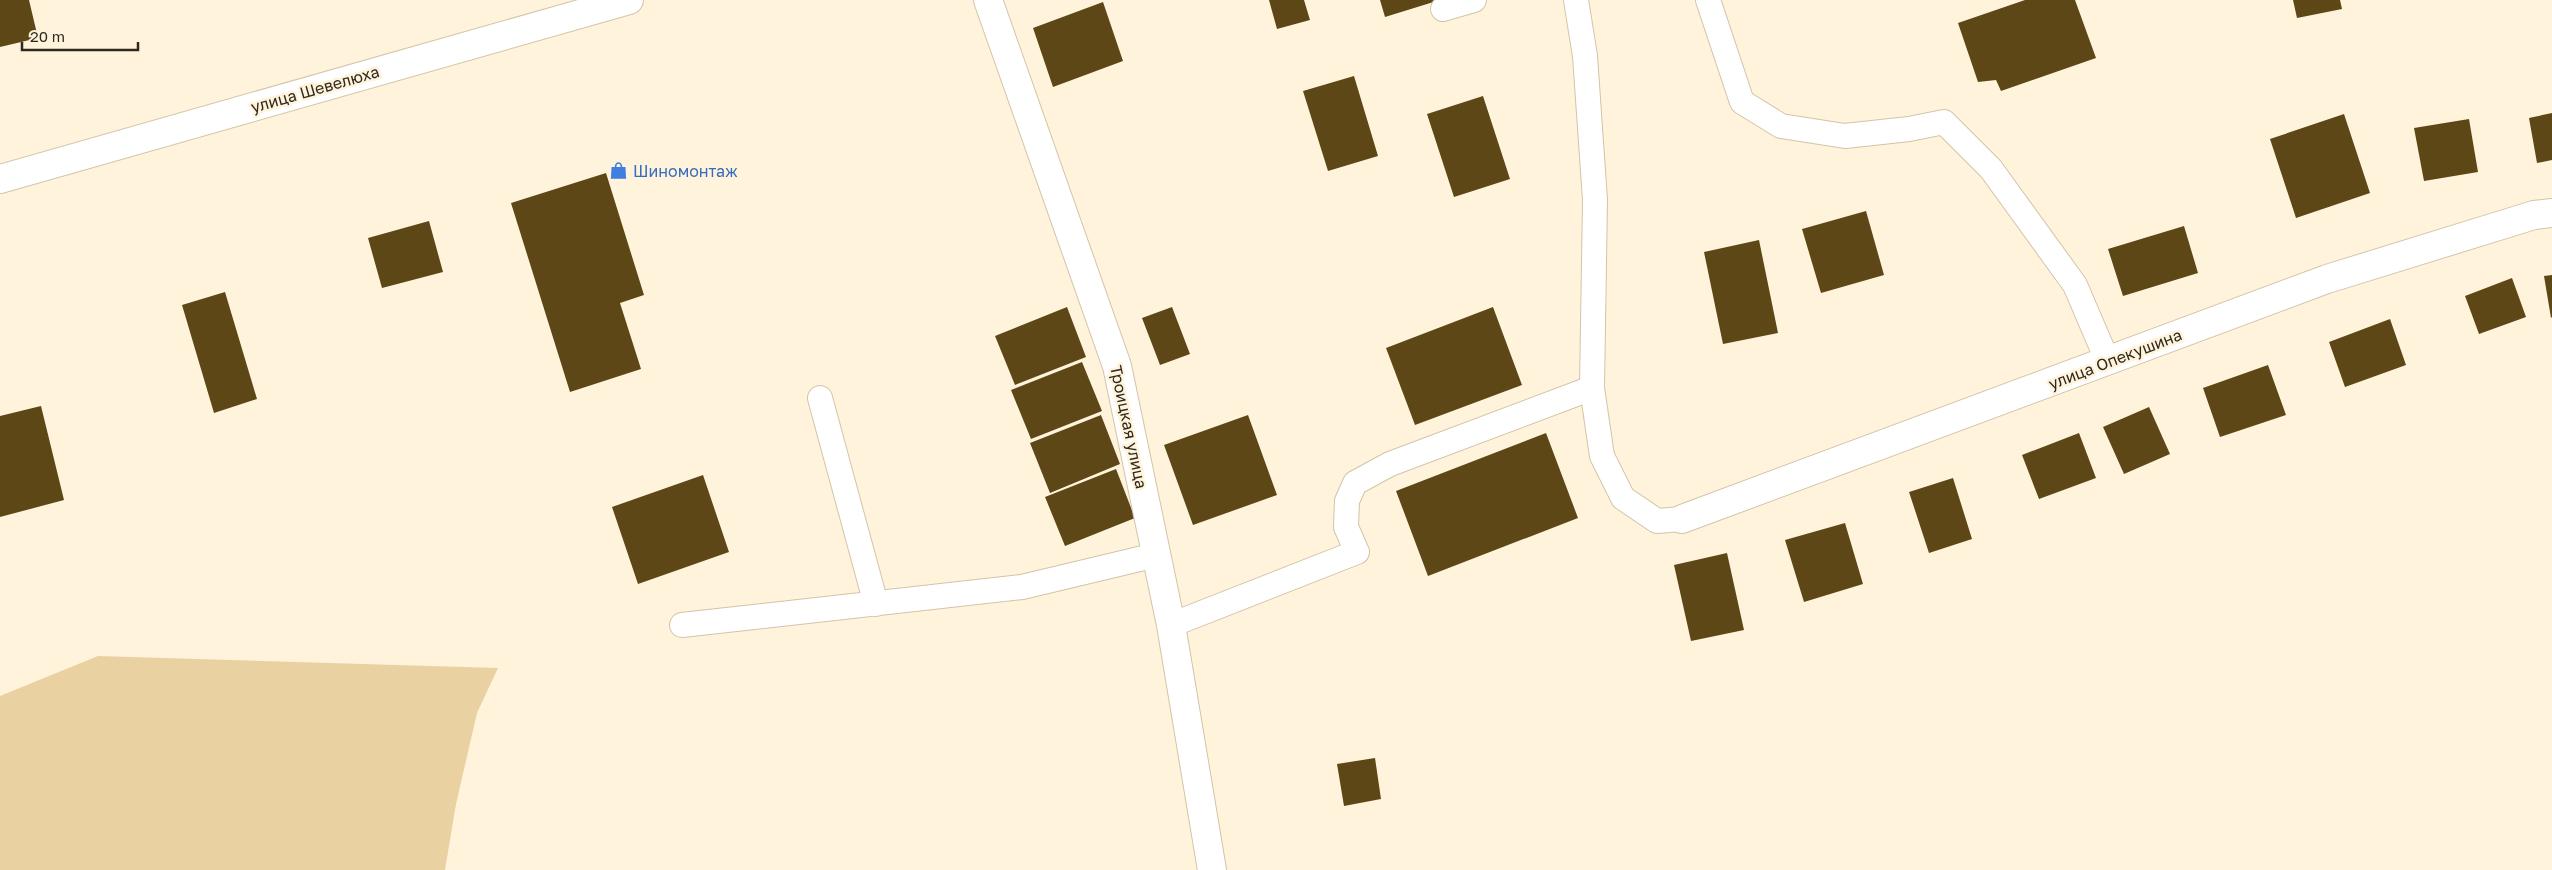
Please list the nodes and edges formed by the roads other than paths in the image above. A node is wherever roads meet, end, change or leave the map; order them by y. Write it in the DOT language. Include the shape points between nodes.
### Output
graph roads {
  1 [pos="629,0"];
  2 [pos="988,0"];
  3 [pos="1474,0"];
  4 [pos="1576,0"];
  5 [pos="1708,0"];
  6 [pos="568,8"];
  7 [pos="1443,10"];
  8 [pos="0,179"];
  9 [pos="2552,213"];
  10 [pos="2108,362"];
  11 [pos="1592,388"];
  12 [pos="820,398"];
  13 [pos="1682,519"];
  14 [pos="1156,555"];
  15 [pos="876,604"];
  16 [pos="682,625"];
  17 [pos="1171,625"];
  18 [pos="1212,870"];
  1 -- 6 [label="street, улица Шевелюха"];
  2 -- 14 [label="street, Троицкая улица" via="1117,366"];
  3 -- 7 [label="lane"];
  4 -- 11 [label="lane" via="1585,56 1595,200"];
  5 -- 10 [label="lane" via="1742,102 1781,126 1845,136 1944,122 1991,169 2075,285"];
  6 -- 8 [label="street, улица Шевелюха"];
  9 -- 10 [label="street, улица Опекушина" via="2534,215 2327,280"];
  10 -- 13 [label="street, улица Опекушина"];
  11 -- 13 [label="lane" via="1602,456 1623,498 1657,521"];
  11 -- 17 [label="lane" via="1390,464 1354,483 1347,501 1346,526 1356,552"];
  12 -- 15 [label="lane"];
  14 -- 15 [label="lane" via="1022,587"];
  14 -- 17 [label="street, Троицкая улица"];
  15 -- 16 [label="lane"];
  17 -- 18 [label="street, Троицкая улица"];
}
